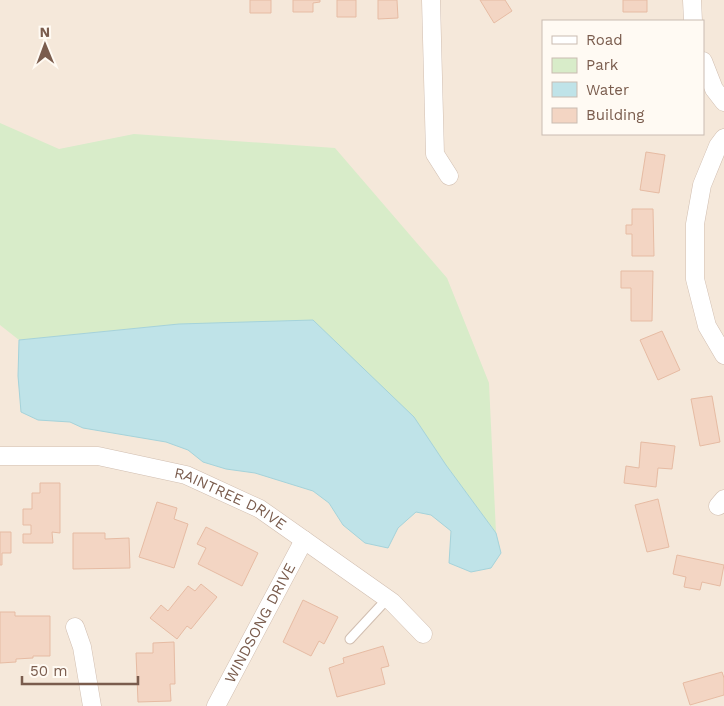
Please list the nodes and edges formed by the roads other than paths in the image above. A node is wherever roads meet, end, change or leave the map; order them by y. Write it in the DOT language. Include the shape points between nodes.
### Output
graph roads {
  1 [pos="431,0"];
  2 [pos="692,0"];
  3 [pos="693,20"];
  4 [pos="704,64"];
  5 [pos="724,102"];
  6 [pos="724,138"];
  7 [pos="449,176"];
  8 [pos="724,355"];
  9 [pos="0,456"];
  10 [pos="304,540"];
  11 [pos="387,599"];
  12 [pos="75,627"];
  13 [pos="423,634"];
  14 [pos="350,639"];
  15 [pos="92,706"];
  16 [pos="216,706"];
  1 -- 7 [label="street" via="436,154"];
  2 -- 3 [label="street"];
  4 -- 5 [label="street" via="714,89"];
  6 -- 8 [label="street" via="702,185 695,224 696,279 707,326"];
  9 -- 10 [label="street, RAINTREE DRIVE" via="98,456 186,475 260,509"];
  10 -- 11 [label="street, RAINTREE DRIVE"];
  10 -- 16 [label="street, WINDSONG DRIVE"];
  11 -- 13 [label="street, RAINTREE DRIVE"];
  11 -- 14 [label="lane"];
  12 -- 15 [label="street" via="82,647"];
}
